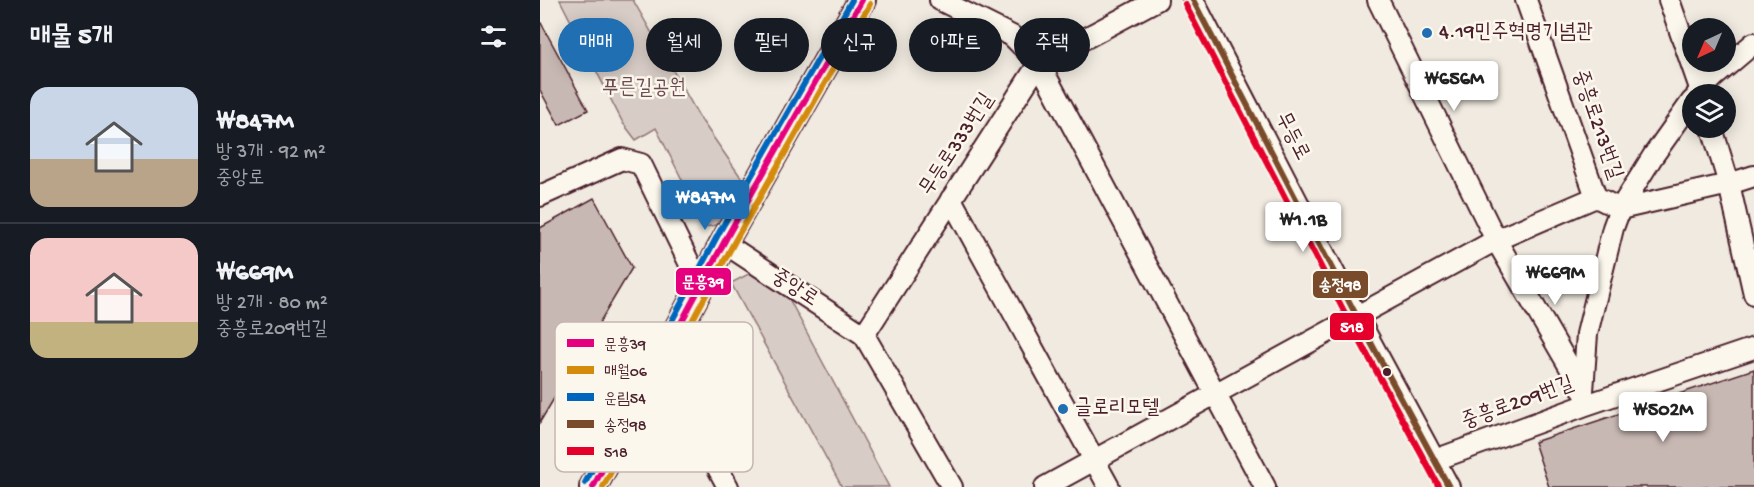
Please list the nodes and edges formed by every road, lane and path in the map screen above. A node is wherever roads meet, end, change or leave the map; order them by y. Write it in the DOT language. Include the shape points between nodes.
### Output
graph roads {
  1 [pos="862,0"];
  2 [pos="940,0"];
  3 [pos="1157,0"];
  4 [pos="1193,0"];
  5 [pos="1378,0"];
  6 [pos="1526,0"];
  7 [pos="1669,0"];
  8 [pos="1090,36"];
  9 [pos="1014,38"];
  10 [pos="1754,43"];
  11 [pos="1034,72"];
  12 [pos="1045,72"];
  13 [pos="1695,84"];
  14 [pos="1708,84"];
  15 [pos="1682,117"];
  16 [pos="1715,138"];
  17 [pos="1754,176"];
  18 [pos="1729,184"];
  19 [pos="541,196"];
  20 [pos="1596,197"];
  21 [pos="951,199"];
  22 [pos="1620,210"];
  23 [pos="1496,240"];
  24 [pos="723,243"];
  25 [pos="700,285"];
  26 [pos="1754,294"];
  27 [pos="1356,315"];
  28 [pos="680,322"];
  29 [pos="864,335"];
  30 [pos="1754,348"];
  31 [pos="1214,393"];
  32 [pos="1583,398"];
  33 [pos="1094,460"];
  34 [pos="1435,460"];
  35 [pos="601,472"];
  36 [pos="720,472"];
  37 [pos="593,487"];
  38 [pos="728,487"];
  39 [pos="952,487"];
  40 [pos="1045,487"];
  41 [pos="1109,487"];
  42 [pos="1265,487"];
  43 [pos="1449,487"];
  1 -- 24 [label="main road"];
  2 -- 9 [label="street"];
  3 -- 8 [label="street, 무등로333번길"];
  4 -- 27 [label="street, 무등로"];
  5 -- 23 [label="street"];
  6 -- 20 [label="street, 중흥로213번길"];
  7 -- 13 [label="street"];
  10 -- 14 [label="street, 중흥로213번길"];
  11 -- 21 [label="street, 무등로333번길"];
  12 -- 31 [label="street"];
  15 -- 22 [label="street, 중흥로213번길"];
  16 -- 18 [label="street"];
  17 -- 18 [label="street, 중흥로213번길"];
  18 -- 22 [label="street, 중흥로213번길"];
  18 -- 26 [label="street"];
  19 -- 25 [label="street" via="622,159 641,164"];
  20 -- 22 [label="street, 중흥로213번길"];
  20 -- 23 [label="street, 중흥로213번길"];
  21 -- 29 [label="street, 무등로333번길"];
  21 -- 33 [label="street"];
  22 -- 32 [label="street, 중흥로213번길" via="1587,334"];
  23 -- 27 [label="street, 중흥로213번길"];
  23 -- 32 [label="street, 중흥로209번길"];
  24 -- 25 [label="main road"];
  24 -- 29 [label="street, 중앙로"];
  25 -- 28 [label="main road"];
  27 -- 31 [label="street, 중흥로213번길"];
  27 -- 34 [label="street, 무등로"];
  29 -- 39 [label="street"];
  30 -- 32 [label="street, 중흥로209번길"];
  31 -- 33 [label="street, 중흥로213번길"];
  31 -- 42 [label="street"];
  32 -- 34 [label="street, 중흥로209번길"];
  33 -- 40 [label="street, 중흥로213번길"];
  33 -- 41 [label="street"];
  34 -- 43 [label="street, 무등로"];
  35 -- 37 [label="main road"];
  36 -- 38 [label="street"];
}
